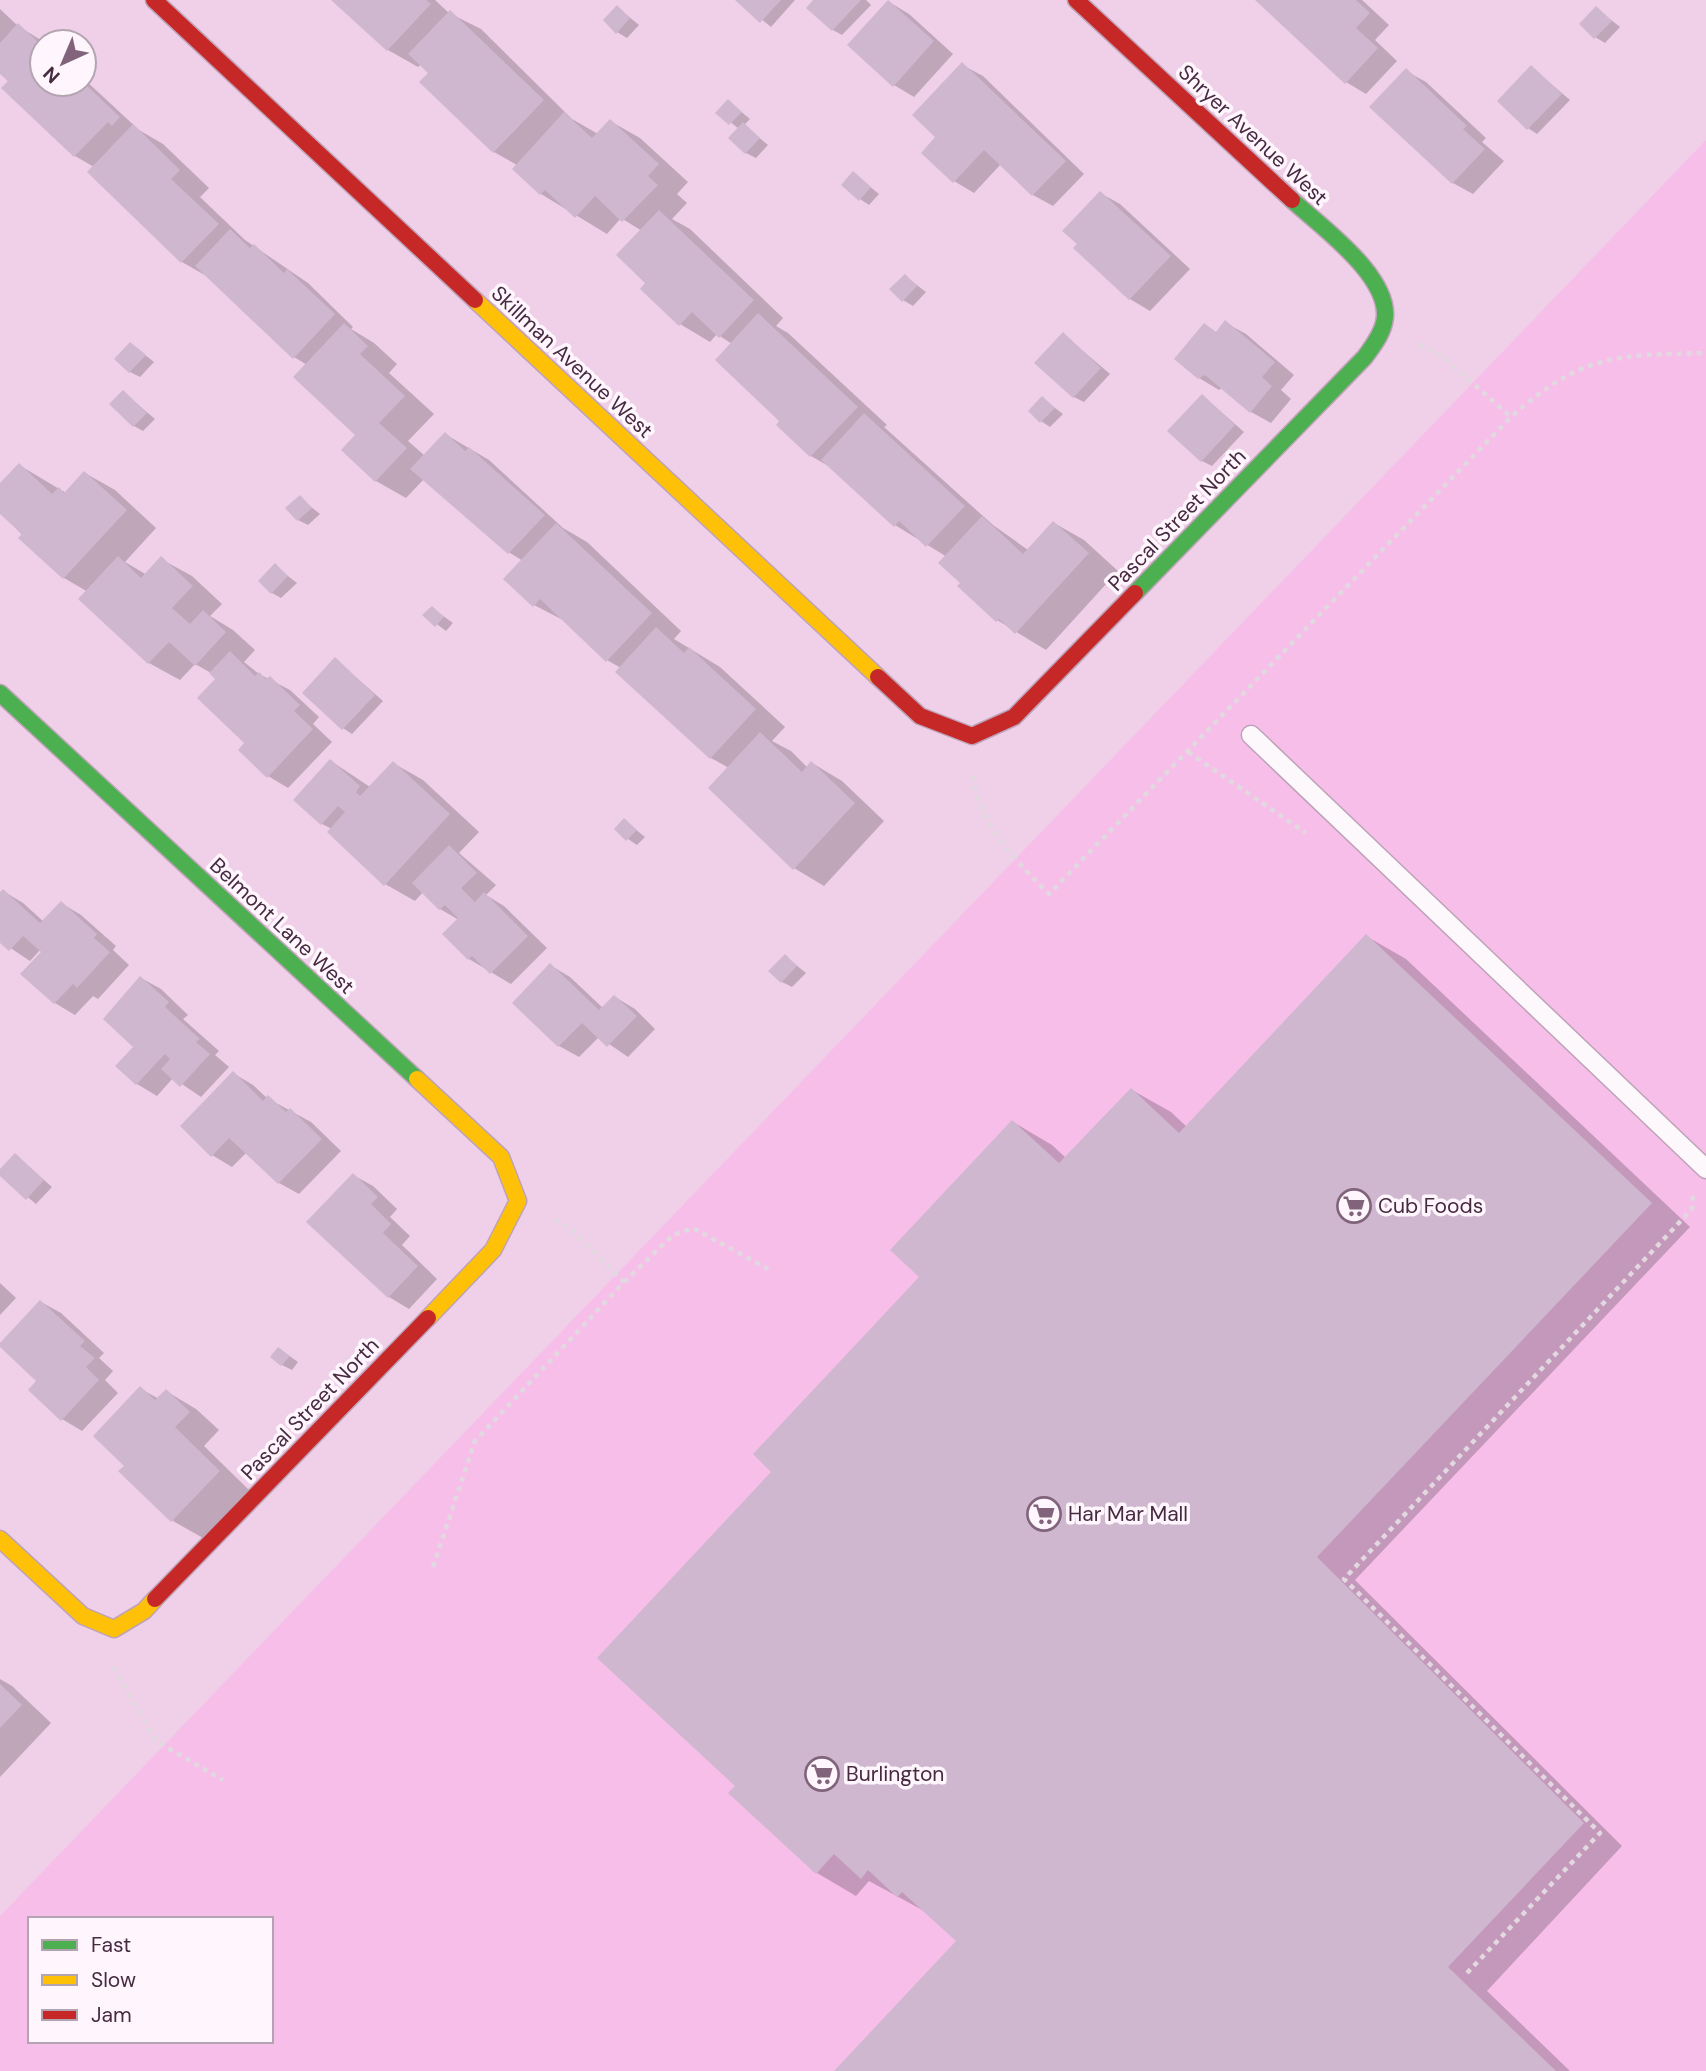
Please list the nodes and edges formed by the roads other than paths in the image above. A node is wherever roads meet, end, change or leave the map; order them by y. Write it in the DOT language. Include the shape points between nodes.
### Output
graph roads {
  1 [pos="154,0"];
  2 [pos="1076,0"];
  3 [pos="1386,319"];
  4 [pos="0,693"];
  5 [pos="1251,735"];
  6 [pos="972,736"];
  7 [pos="1706,1169"];
  8 [pos="518,1201"];
  9 [pos="0,1539"];
  1 -- 6 [label="street, Skillman Avenue West" via="920,716"];
  2 -- 3 [label="street, Shryer Avenue West" via="1368,270"];
  3 -- 6 [label="street, Pascal Street North" via="1355,367 1014,718"];
  4 -- 8 [label="street, Belmont Lane West" via="501,1157"];
  5 -- 7 [label="lane"];
  8 -- 9 [label="street, Pascal Street North" via="493,1250 144,1611 114,1629 83,1616"];
}
